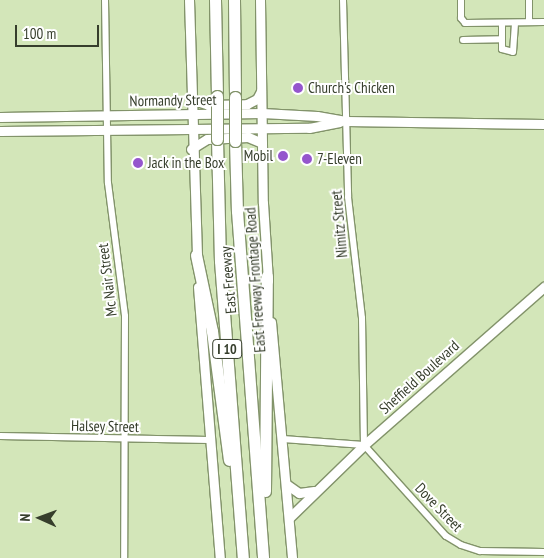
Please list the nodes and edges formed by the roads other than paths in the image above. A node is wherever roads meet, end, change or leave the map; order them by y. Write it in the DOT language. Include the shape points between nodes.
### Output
graph roads {
  1 [pos="105,0"];
  2 [pos="189,0"];
  3 [pos="215,0"];
  4 [pos="234,0"];
  5 [pos="260,0"];
  6 [pos="343,0"];
  7 [pos="461,0"];
  8 [pos="528,0"];
  9 [pos="529,22"];
  10 [pos="544,22"];
  11 [pos="502,23"];
  12 [pos="515,23"];
  13 [pos="502,39"];
  14 [pos="463,40"];
  15 [pos="262,90"];
  16 [pos="191,98"];
  17 [pos="191,113"];
  18 [pos="262,113"];
  19 [pos="0,117"];
  20 [pos="107,117"];
  21 [pos="346,121"];
  22 [pos="544,124"];
  23 [pos="191,129"];
  24 [pos="262,129"];
  25 [pos="0,131"];
  26 [pos="108,131"];
  27 [pos="262,143"];
  28 [pos="191,149"];
  29 [pos="196,255"];
  30 [pos="267,276"];
  31 [pos="544,287"];
  32 [pos="0,436"];
  33 [pos="125,439"];
  34 [pos="283,439"];
  35 [pos="210,440"];
  36 [pos="364,445"];
  37 [pos="286,484"];
  38 [pos="315,491"];
  39 [pos="289,518"];
  40 [pos="544,552"];
  41 [pos="124,558"];
  42 [pos="220,558"];
  43 [pos="242,558"];
  44 [pos="263,558"];
  45 [pos="292,558"];
  1 -- 20 [label="street, Mc Nair Street"];
  2 -- 16 [label="main road"];
  3 -- 43 [label="highway, East Freeway / I 10, bridge" via="220,261"];
  4 -- 44 [label="highway, East Freeway / I 10, bridge" via="237,212"];
  5 -- 15 [label="main road, East Freeway Frontage Road"];
  6 -- 21 [label="street, Nimitz Street"];
  7 -- 11 [label="street" via="461,18 465,23"];
  8 -- 9 [label="street"];
  9 -- 10 [label="street"];
  9 -- 12 [label="street"];
  11 -- 12 [label="street"];
  11 -- 13 [label="street"];
  12 -- 13 [label="street" via="513,52 503,51"];
  13 -- 14 [label="street"];
  15 -- 16 [label="main road" via="257,99 247,104 208,105"];
  15 -- 18 [label="main road, East Freeway Frontage Road"];
  16 -- 17 [label="main road"];
  17 -- 18 [label="main road, Normandy Street"];
  17 -- 20 [label="main road, Normandy Street"];
  17 -- 23 [label="main road"];
  18 -- 21 [label="main road, Normandy Street"];
  18 -- 24 [label="main road, East Freeway Frontage Road"];
  19 -- 20 [label="main road, Normandy Street"];
  20 -- 26 [label="street, Mc Nair Street"];
  21 -- 22 [label="main road, Normandy Street"];
  21 -- 24 [label="main road, Normandy Street" via="308,128"];
  21 -- 36 [label="street, Nimitz Street" via="349,206 362,318"];
  23 -- 24 [label="main road, Normandy Street"];
  23 -- 26 [label="main road, Normandy Street"];
  23 -- 28 [label="main road"];
  24 -- 27 [label="main road, East Freeway Frontage Road"];
  25 -- 26 [label="main road, Normandy Street"];
  26 -- 33 [label="street, Mc Nair Street" via="108,183 125,316"];
  27 -- 28 [label="main road" via="248,137 207,139"];
  27 -- 30 [label="main road, East Freeway Frontage Road"];
  28 -- 29 [label="main road"];
  29 -- 35 [label="main road"];
  29 -- 43 [label="highway" via="212,331"];
  30 -- 34 [label="main road, East Freeway Frontage Road"];
  30 -- 44 [label="highway"];
  31 -- 36 [label="main road, Sheffield Boulevard"];
  32 -- 33 [label="street, Halsey Street"];
  33 -- 35 [label="street, Halsey Street"];
  33 -- 41 [label="street, Mc Nair Street"];
  34 -- 36 [label="street"];
  34 -- 37 [label="main road, East Freeway Frontage Road"];
  35 -- 42 [label="main road"];
  36 -- 38 [label="main road, Sheffield Boulevard"];
  36 -- 40 [label="street, Dove Street" via="446,536 461,546 480,550"];
  37 -- 38 [label="main road" via="299,493"];
  37 -- 39 [label="main road, East Freeway Frontage Road"];
  38 -- 39 [label="main road, Sheffield Boulevard"];
  39 -- 45 [label="main road, East Freeway Frontage Road"];
}
